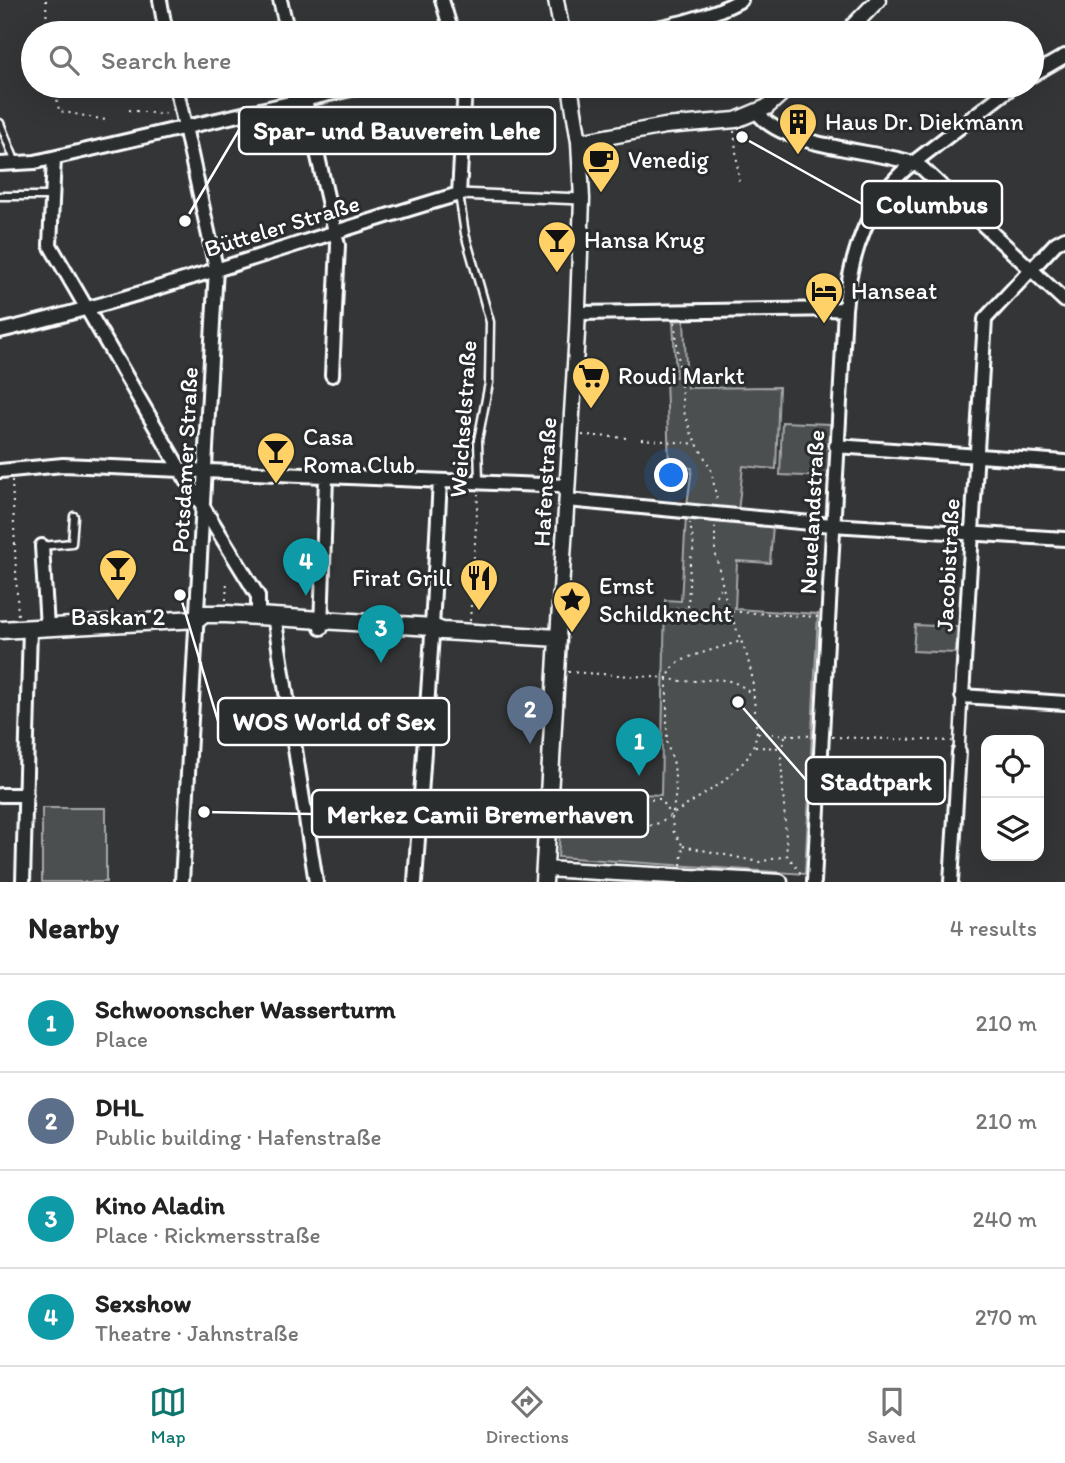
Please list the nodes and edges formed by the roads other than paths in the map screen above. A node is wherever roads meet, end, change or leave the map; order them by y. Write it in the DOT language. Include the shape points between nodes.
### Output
graph roads {
  1 [pos="160,0"];
  2 [pos="280,0"];
  3 [pos="442,0"];
  4 [pos="556,0"];
  5 [pos="741,0"];
  6 [pos="878,0"];
  7 [pos="164,21"];
  8 [pos="285,21"];
  9 [pos="448,21"];
  10 [pos="560,21"];
  11 [pos="685,21"];
  12 [pos="858,21"];
  13 [pos="1065,56"];
  14 [pos="1044,68"];
  15 [pos="179,98"];
  16 [pos="313,98"];
  17 [pos="464,98"];
  18 [pos="572,98"];
  19 [pos="777,98"];
  20 [pos="997,98"];
  21 [pos="305,100"];
  22 [pos="758,113"];
  23 [pos="0,123"];
  24 [pos="185,128"];
  25 [pos="579,142"];
  26 [pos="54,158"];
  27 [pos="912,163"];
  28 [pos="0,164"];
  29 [pos="16,165"];
  30 [pos="459,194"];
  31 [pos="0,196"];
  32 [pos="52,196"];
  33 [pos="582,199"];
  34 [pos="335,231"];
  35 [pos="1065,238"];
  36 [pos="216,268"];
  37 [pos="1031,270"];
  38 [pos="1065,301"];
  39 [pos="845,309"];
  40 [pos="86,310"];
  41 [pos="578,313"];
  42 [pos="0,331"];
  43 [pos="332,375"];
  44 [pos="836,446"];
  45 [pos="976,456"];
  46 [pos="1065,462"];
  47 [pos="6,471"];
  48 [pos="181,471"];
  49 [pos="205,472"];
  50 [pos="326,477"];
  51 [pos="440,481"];
  52 [pos="479,483"];
  53 [pos="567,493"];
  54 [pos="204,510"];
  55 [pos="74,516"];
  56 [pos="832,525"];
  57 [pos="971,533"];
  58 [pos="1065,539"];
  59 [pos="42,546"];
  60 [pos="198,619"];
  61 [pos="269,619"];
  62 [pos="321,623"];
  63 [pos="32,628"];
  64 [pos="0,630"];
  65 [pos="435,631"];
  66 [pos="558,638"];
  67 [pos="962,696"];
  68 [pos="1065,703"];
  69 [pos="959,747"];
  70 [pos="0,795"];
  71 [pos="26,795"];
  72 [pos="544,876"];
  73 [pos="679,879"];
  74 [pos="23,882"];
  75 [pos="182,882"];
  76 [pos="316,882"];
  77 [pos="415,882"];
  78 [pos="780,882"];
  79 [pos="814,882"];
  80 [pos="951,882"];
  1 -- 7 [label="street"];
  2 -- 8 [label="street"];
  3 -- 9 [label="street"];
  4 -- 10 [label="street"];
  5 -- 11 [label="street"];
  6 -- 12 [label="street"];
  13 -- 14 [label="street"];
  15 -- 24 [label="street, Potsdamer Straße"];
  16 -- 21 [label="street"];
  17 -- 30 [label="street, Weichselstraße"];
  18 -- 25 [label="street, Hafenstraße"];
  19 -- 22 [label="street"];
  20 -- 27 [label="street, Neuelandstraße"];
  21 -- 24 [label="street"];
  21 -- 34 [label="street"];
  22 -- 25 [label="street"];
  22 -- 27 [label="street" via="771,126 794,136"];
  23 -- 29 [label="lane"];
  24 -- 26 [label="street"];
  24 -- 36 [label="street, Potsdamer Straße"];
  25 -- 33 [label="street, Hafenstraße"];
  26 -- 29 [label="street"];
  26 -- 32 [label="street"];
  27 -- 37 [label="street" via="922,167"];
  27 -- 39 [label="street, Neuelandstraße" via="878,200 854,262"];
  28 -- 29 [label="street"];
  30 -- 33 [label="street, Bütteler Straße"];
  30 -- 34 [label="street, Bütteler Straße"];
  30 -- 52 [label="lane, Weichselstraße" via="465,234 490,322 489,383 478,440"];
  31 -- 32 [label="lane"];
  32 -- 40 [label="street" via="50,245"];
  33 -- 41 [label="street, Hafenstraße"];
  34 -- 36 [label="street, Bütteler Straße"];
  34 -- 43 [label="street"];
  35 -- 37 [label="street, Jacobistraße"];
  36 -- 40 [label="street, Bütteler Straße"];
  36 -- 49 [label="street, Potsdamer Straße"];
  37 -- 38 [label="street"];
  37 -- 45 [label="street, Jacobistraße" via="985,319"];
  39 -- 41 [label="street"];
  39 -- 44 [label="street, Neuelandstraße"];
  40 -- 42 [label="street, Bütteler Straße"];
  40 -- 48 [label="street"];
  41 -- 53 [label="street, Hafenstraße"];
  44 -- 45 [label="street"];
  44 -- 56 [label="street, Neuelandstraße"];
  45 -- 46 [label="street"];
  45 -- 57 [label="street, Jacobistraße"];
  47 -- 48 [label="street" via="63,465"];
  48 -- 49 [label="street"];
  48 -- 54 [label="street"];
  49 -- 50 [label="street"];
  49 -- 54 [label="street, Potsdamer Straße"];
  50 -- 51 [label="street"];
  50 -- 62 [label="street"];
  51 -- 52 [label="street"];
  51 -- 65 [label="street"];
  52 -- 53 [label="street"];
  53 -- 56 [label="street" via="688,512"];
  53 -- 66 [label="street, Hafenstraße"];
  54 -- 60 [label="street, Potsdamer Straße"];
  54 -- 61 [label="street"];
  55 -- 59 [label="lane" via="72,543"];
  56 -- 57 [label="street"];
  56 -- 79 [label="street, Neuelandstraße"];
  57 -- 58 [label="street"];
  57 -- 67 [label="street, Jacobistraße"];
  59 -- 63 [label="street"];
  60 -- 61 [label="main road" via="204,624"];
  60 -- 63 [label="main road"];
  60 -- 75 [label="street, Potsdamer Straße"];
  61 -- 62 [label="main road"];
  61 -- 76 [label="street"];
  62 -- 65 [label="main road"];
  63 -- 64 [label="main road"];
  63 -- 71 [label="street"];
  65 -- 66 [label="main road"];
  65 -- 77 [label="street"];
  66 -- 72 [label="main road, Hafenstraße"];
  67 -- 68 [label="street"];
  67 -- 69 [label="street, Jacobistraße"];
  69 -- 80 [label="street, Jacobistraße"];
  70 -- 71 [label="street"];
  71 -- 74 [label="street"];
  72 -- 73 [label="street"];
  73 -- 78 [label="street"];
}
